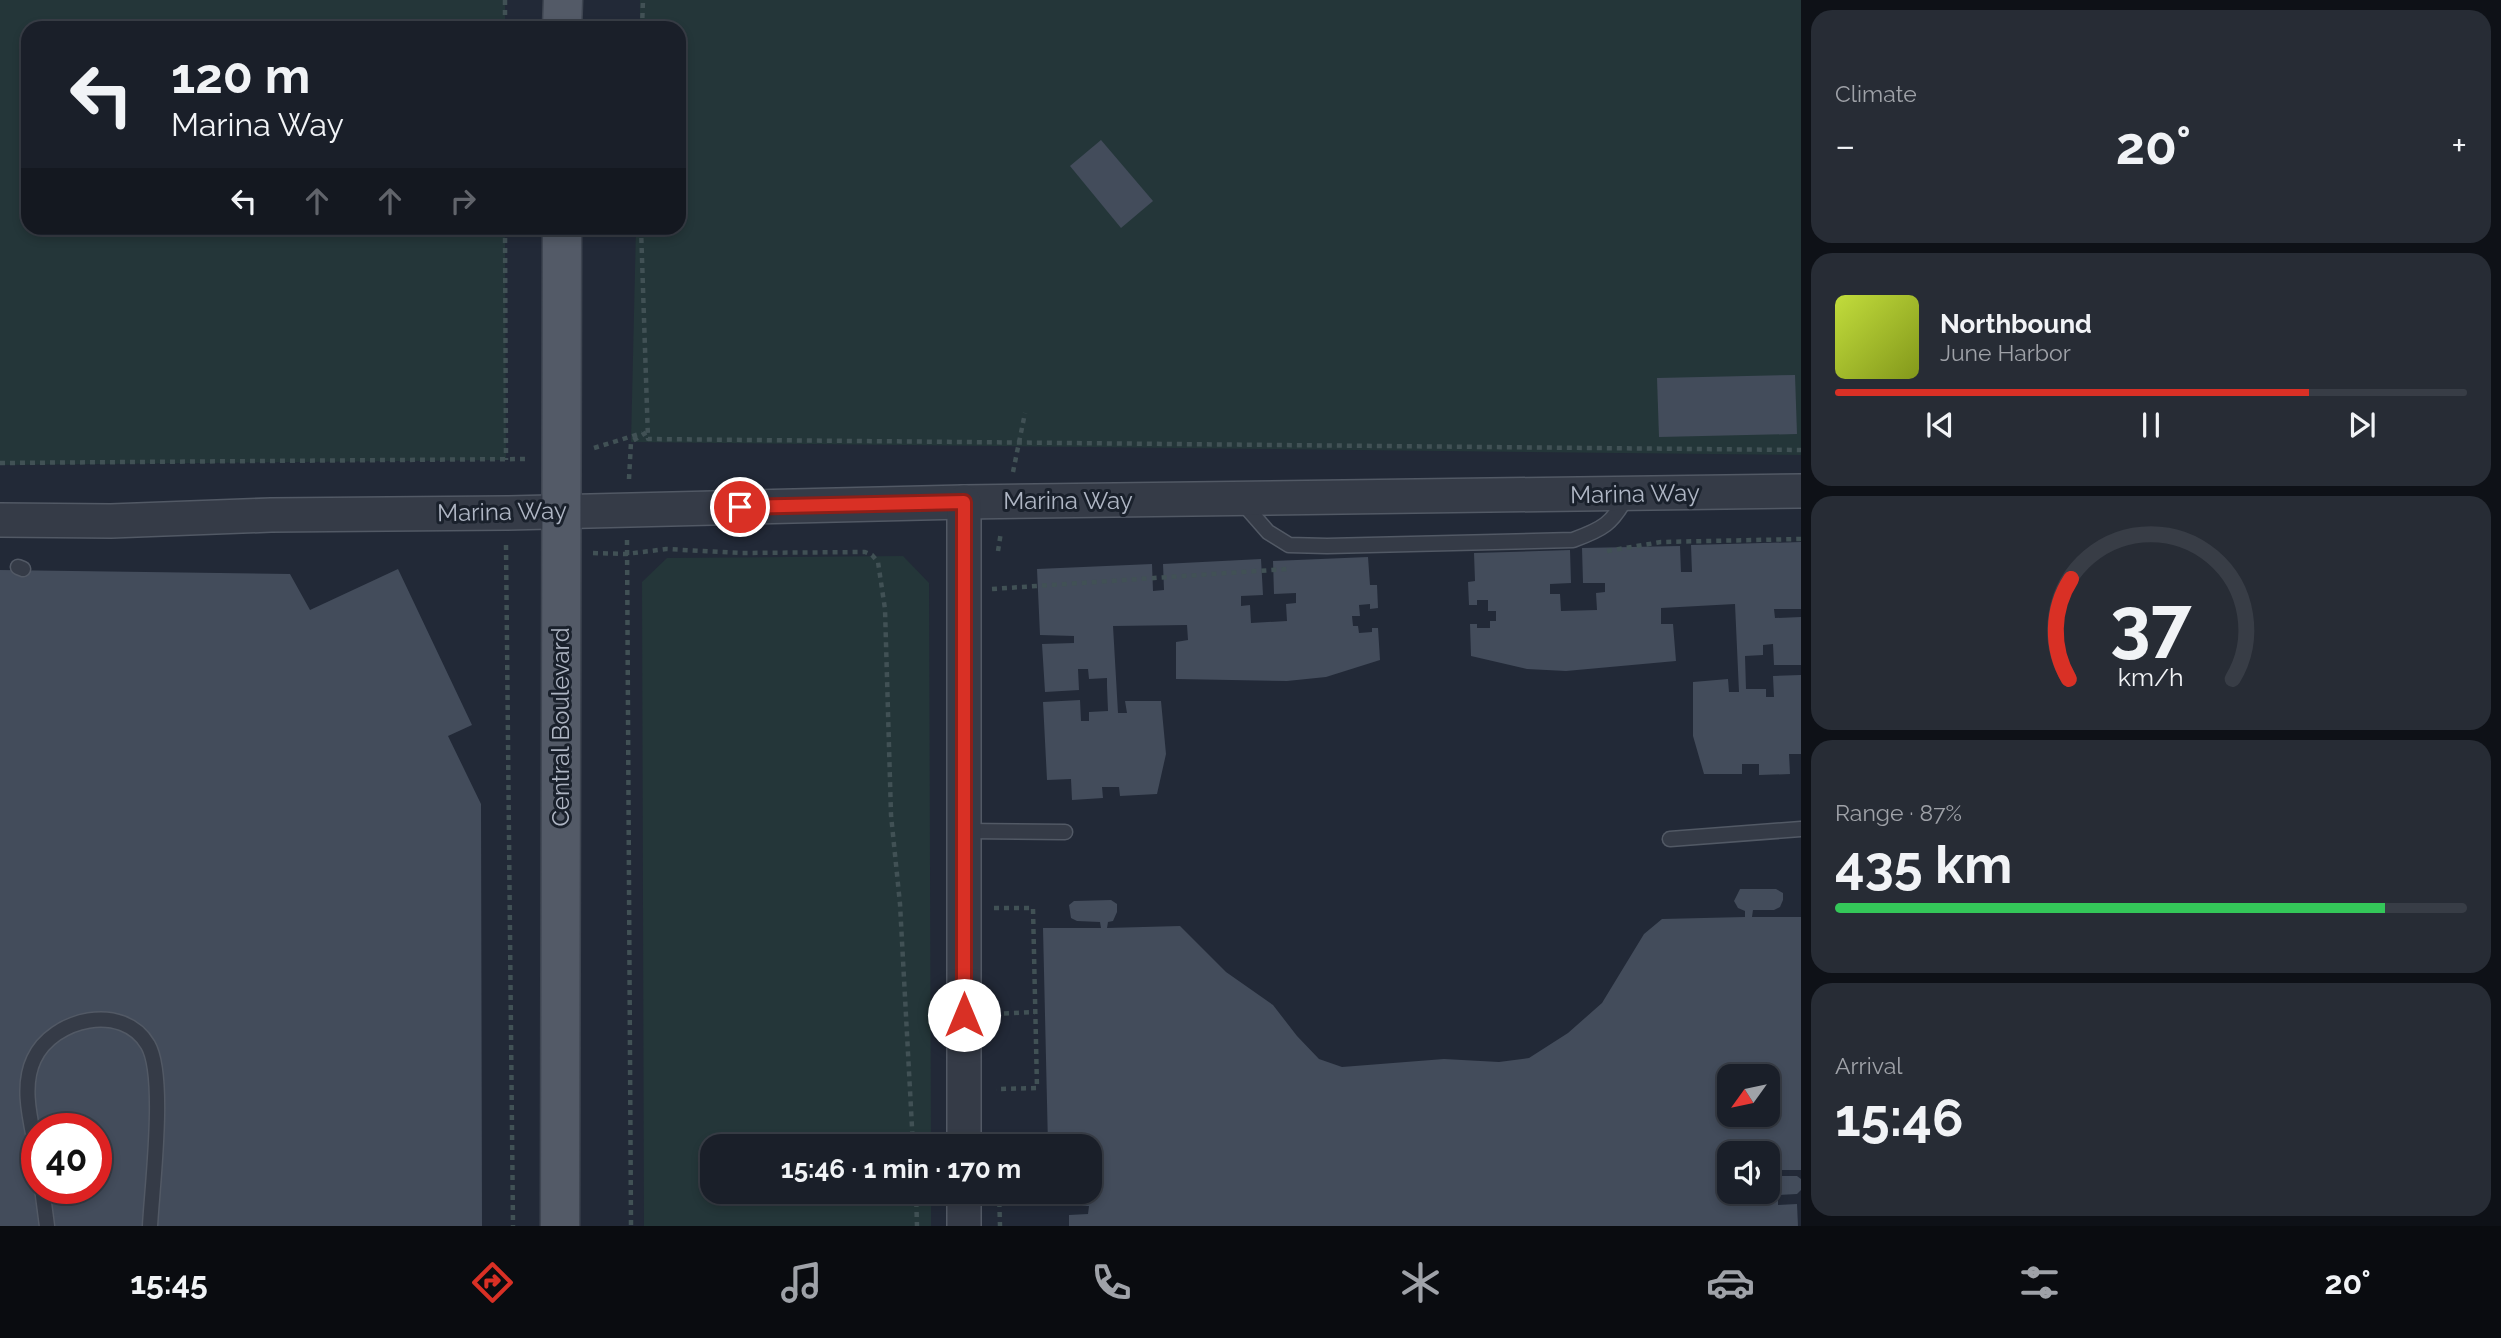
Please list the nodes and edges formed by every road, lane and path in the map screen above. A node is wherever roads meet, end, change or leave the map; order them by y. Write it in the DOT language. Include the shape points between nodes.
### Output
graph roads {
  1 [pos="505,0"];
  2 [pos="562,0"];
  3 [pos="643,0"];
  4 [pos="505,21"];
  5 [pos="562,21"];
  6 [pos="642,21"];
  7 [pos="505,235"];
  8 [pos="562,235"];
  9 [pos="641,235"];
  10 [pos="647,432"];
  11 [pos="1801,450"];
  12 [pos="0,463"];
  13 [pos="1801,491"];
  14 [pos="1628,494"];
  15 [pos="1240,500"];
  16 [pos="964,502"];
  17 [pos="628,510"];
  18 [pos="561,511"];
  19 [pos="0,520"];
  20 [pos="1801,539"];
  21 [pos="506,545"];
  22 [pos="1606,551"];
  23 [pos="626,554"];
  24 [pos="1294,569"];
  25 [pos="990,589"];
  26 [pos="1801,829"];
  27 [pos="964,831"];
  28 [pos="1065,832"];
  29 [pos="1670,839"];
  30 [pos="993,908"];
  31 [pos="1035,1012"];
  32 [pos="994,1014"];
  33 [pos="995,1089"];
  34 [pos="31,1113"];
  35 [pos="912,1134"];
  36 [pos="964,1134"];
  37 [pos="44,1204"];
  38 [pos="917,1204"];
  39 [pos="964,1204"];
  40 [pos="999,1204"];
  41 [pos="47,1226"];
  42 [pos="150,1226"];
  43 [pos="513,1226"];
  44 [pos="560,1226"];
  45 [pos="631,1226"];
  46 [pos="918,1226"];
  47 [pos="964,1226"];
  48 [pos="1000,1226"];
  1 -- 4 [label="path"];
  2 -- 5 [label="main road"];
  3 -- 6 [label="path"];
  7 -- 12 [label="path" via="506,460"];
  8 -- 18 [label="main road, Central Boulevard"];
  9 -- 10 [label="path"];
  10 -- 11 [label="path" via="648,439"];
  10 -- 17 [label="path" via="631,442"];
  13 -- 14 [label="street, Marina Way"];
  14 -- 15 [label="street, Marina Way"];
  14 -- 15 [label="lane" via="1616,517 1573,540 1327,545 1289,545 1268,531"];
  15 -- 16 [label="street, Marina Way"];
  16 -- 17 [label="street, Marina Way"];
  16 -- 27 [label="street"];
  17 -- 18 [label="street, Marina Way"];
  17 -- 23 [label="path"];
  18 -- 19 [label="street, Marina Way"];
  18 -- 44 [label="main road, Central Boulevard"];
  20 -- 22 [label="path" via="1661,542"];
  21 -- 43 [label="path"];
  23 -- 35 [label="path" via="666,550 865,552 877,562 885,609 891,815"];
  23 -- 45 [label="path"];
  24 -- 25 [label="path"];
  26 -- 29 [label="lane"];
  27 -- 28 [label="lane"];
  27 -- 36 [label="street"];
  30 -- 31 [label="path" via="1033,908"];
  31 -- 32 [label="path"];
  31 -- 33 [label="path" via="1037,1088"];
  34 -- 42 [label="lane" via="27,1090 33,1060 45,1042 85,1021 117,1020 136,1030 152,1054 158,1088"];
  37 -- 41 [label="lane"];
  38 -- 46 [label="path"];
  39 -- 47 [label="street"];
  40 -- 48 [label="path"];
}
